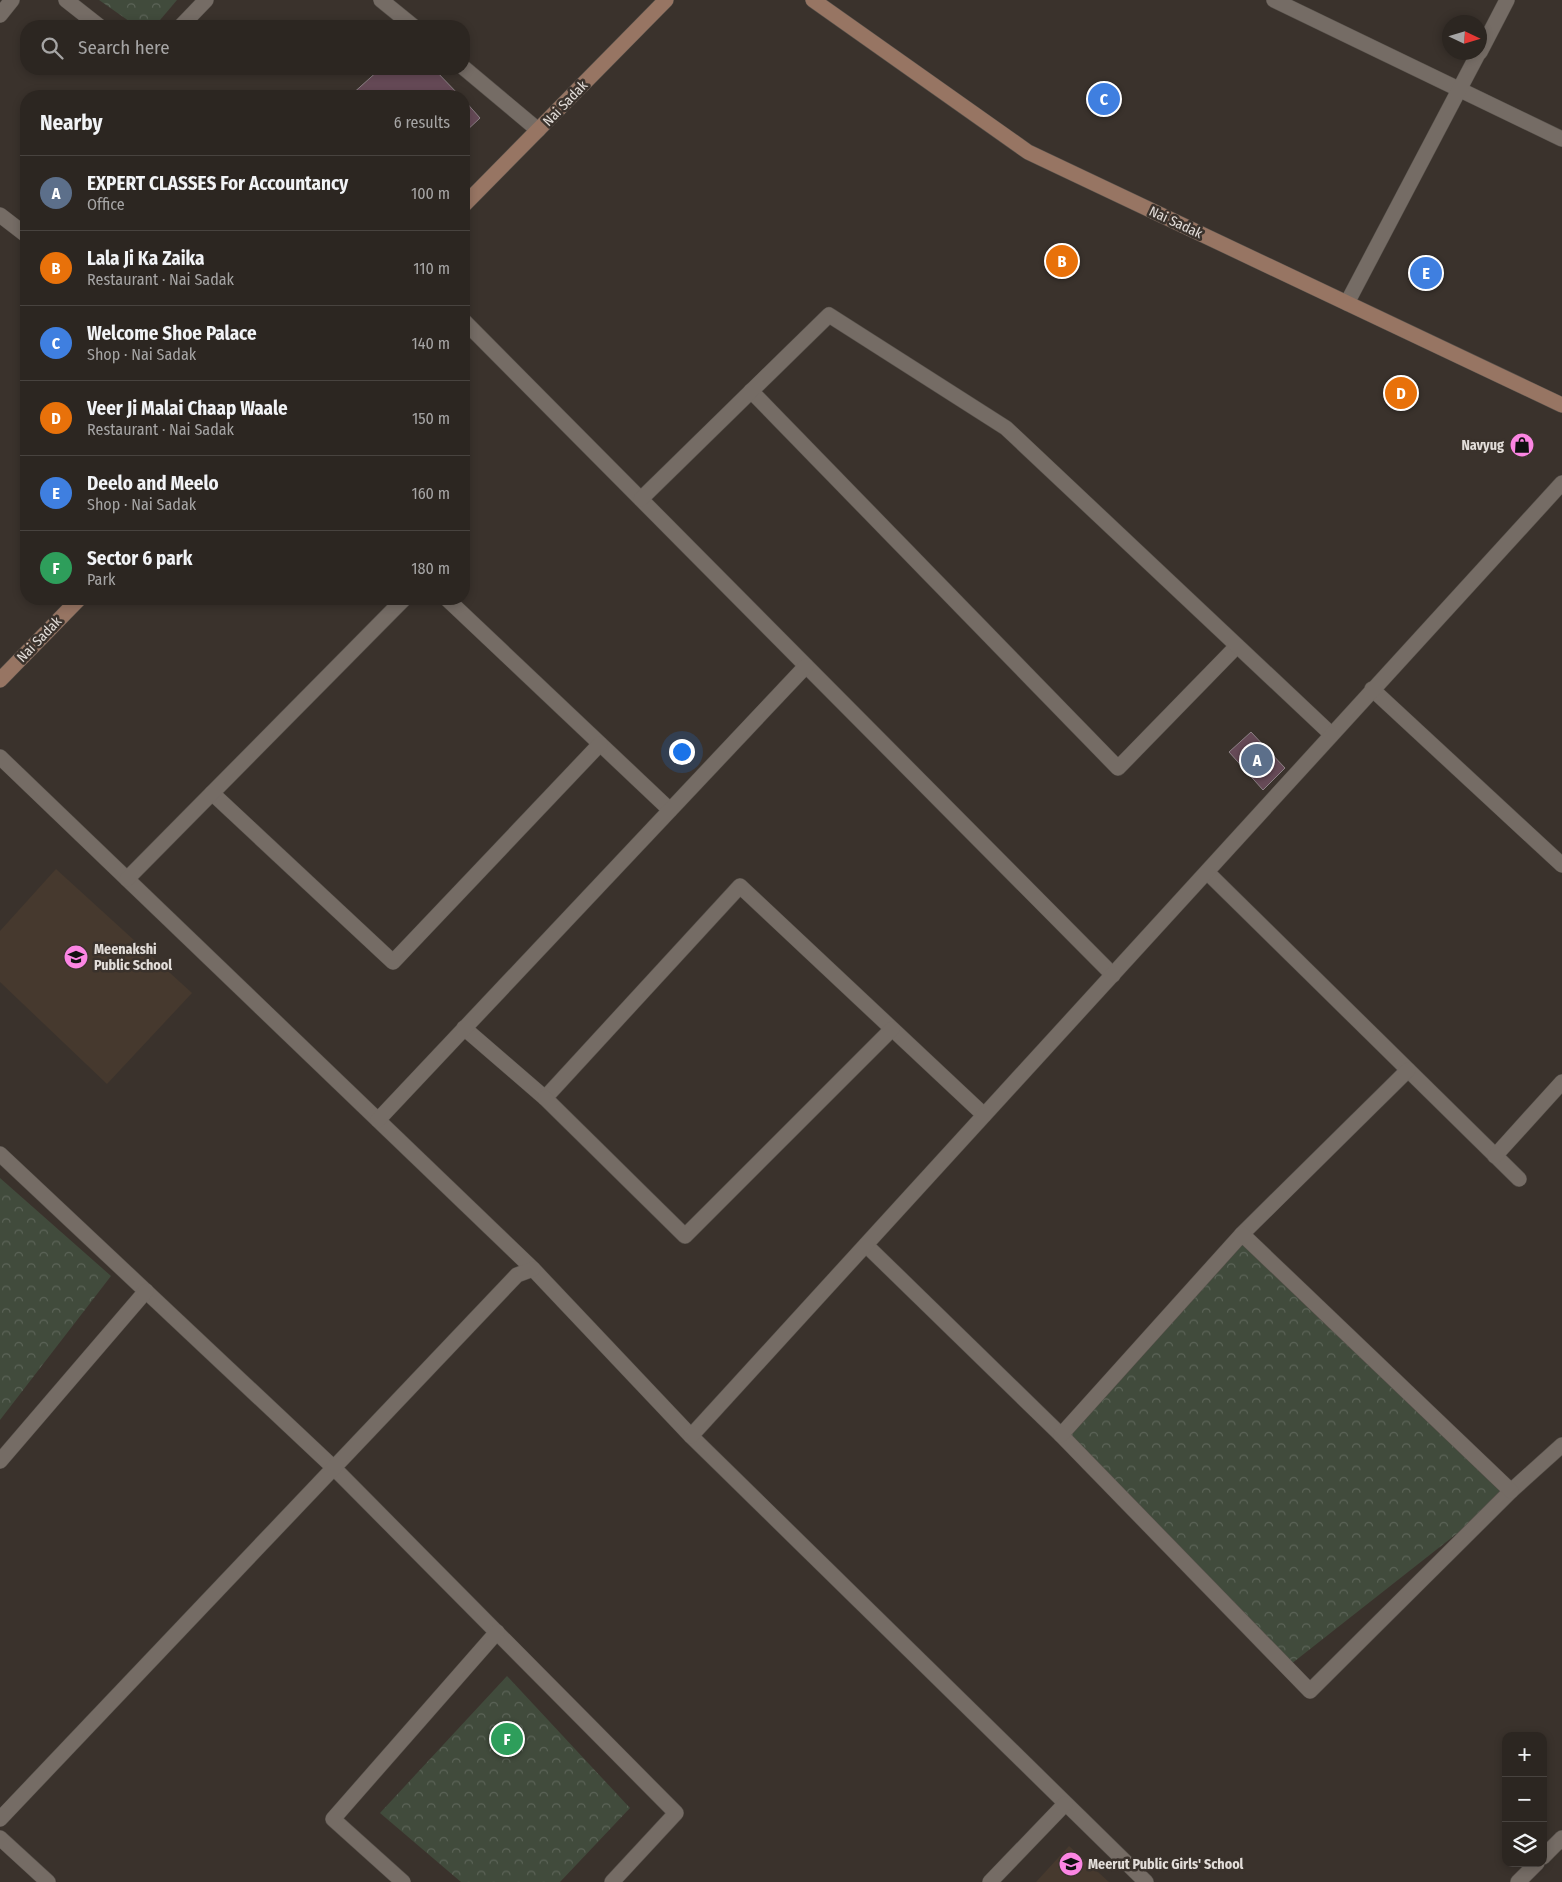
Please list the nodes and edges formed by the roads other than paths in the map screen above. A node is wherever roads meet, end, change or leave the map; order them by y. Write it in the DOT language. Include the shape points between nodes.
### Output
graph roads {
  1 [pos="12,0"];
  2 [pos="66,0"];
  3 [pos="206,0"];
  4 [pos="381,0"];
  5 [pos="666,0"];
  6 [pos="813,0"];
  7 [pos="1274,0"];
  8 [pos="1507,0"];
  9 [pos="0,15"];
  10 [pos="91,20"];
  11 [pos="187,20"];
  12 [pos="406,20"];
  13 [pos="1487,37"];
  14 [pos="1475,60"];
  15 [pos="470,73"];
  16 [pos="1460,90"];
  17 [pos="538,130"];
  18 [pos="1562,139"];
  19 [pos="470,199"];
  20 [pos="0,215"];
  21 [pos="20,230"];
  22 [pos="1347,303"];
  23 [pos="470,327"];
  24 [pos="751,391"];
  25 [pos="1562,405"];
  26 [pos="1562,483"];
  27 [pos="641,499"];
  28 [pos="73,605"];
  29 [pos="398,605"];
  30 [pos="453,605"];
  31 [pos="1237,646"];
  32 [pos="806,666"];
  33 [pos="0,680"];
  34 [pos="1372,689"];
  35 [pos="1331,734"];
  36 [pos="600,744"];
  37 [pos="0,757"];
  38 [pos="212,793"];
  39 [pos="670,810"];
  40 [pos="1562,865"];
  41 [pos="1207,872"];
  42 [pos="127,879"];
  43 [pos="1112,975"];
  44 [pos="464,1028"];
  45 [pos="892,1029"];
  46 [pos="1408,1070"];
  47 [pos="1562,1082"];
  48 [pos="545,1098"];
  49 [pos="984,1115"];
  50 [pos="378,1120"];
  51 [pos="0,1154"];
  52 [pos="1495,1156"];
  53 [pos="1519,1179"];
  54 [pos="1242,1234"];
  55 [pos="866,1245"];
  56 [pos="533,1268"];
  57 [pos="146,1291"];
  58 [pos="1061,1435"];
  59 [pos="691,1436"];
  60 [pos="1562,1445"];
  61 [pos="0,1461"];
  62 [pos="334,1468"];
  63 [pos="1511,1491"];
  64 [pos="497,1632"];
  65 [pos="1065,1804"];
  66 [pos="0,1819"];
  67 [pos="0,1838"];
  68 [pos="1562,1838"];
  69 [pos="1547,1853"];
  70 [pos="1533,1867"];
  71 [pos="48,1882"];
  72 [pos="403,1882"];
  73 [pos="612,1882"];
  74 [pos="990,1882"];
  75 [pos="1146,1882"];
  76 [pos="1518,1882"];
  1 -- 9 [label="street"];
  2 -- 10 [label="street"];
  3 -- 11 [label="street"];
  4 -- 12 [label="street"];
  5 -- 17 [label="street, Nai Sadak"];
  6 -- 22 [label="street, Nai Sadak" via="1028,152"];
  7 -- 16 [label="street"];
  8 -- 13 [label="street"];
  14 -- 16 [label="street"];
  15 -- 17 [label="street"];
  16 -- 18 [label="street"];
  16 -- 22 [label="street"];
  17 -- 19 [label="street, Nai Sadak"];
  20 -- 21 [label="street"];
  22 -- 25 [label="street, Nai Sadak"];
  23 -- 27 [label="street"];
  24 -- 27 [label="street"];
  24 -- 31 [label="street" via="829,315 1006,428"];
  24 -- 31 [label="street" via="1118,768"];
  26 -- 34 [label="street"];
  27 -- 32 [label="street"];
  28 -- 33 [label="street, Nai Sadak"];
  29 -- 38 [label="street"];
  30 -- 36 [label="street"];
  31 -- 35 [label="street"];
  32 -- 39 [label="street"];
  32 -- 43 [label="street"];
  34 -- 35 [label="street"];
  34 -- 40 [label="street"];
  35 -- 41 [label="street"];
  36 -- 38 [label="street" via="393,962"];
  36 -- 39 [label="street"];
  37 -- 42 [label="street"];
  38 -- 42 [label="street"];
  39 -- 44 [label="street"];
  41 -- 43 [label="street"];
  41 -- 46 [label="street"];
  42 -- 50 [label="street"];
  43 -- 49 [label="street"];
  44 -- 48 [label="street"];
  44 -- 50 [label="street"];
  45 -- 48 [label="street" via="685,1236"];
  45 -- 48 [label="street" via="740,886"];
  45 -- 49 [label="street"];
  46 -- 52 [label="street"];
  46 -- 54 [label="street"];
  47 -- 52 [label="street"];
  49 -- 55 [label="street"];
  50 -- 56 [label="street"];
  51 -- 57 [label="street"];
  52 -- 53 [label="street"];
  54 -- 58 [label="street"];
  54 -- 63 [label="street"];
  55 -- 58 [label="street"];
  55 -- 59 [label="street"];
  56 -- 59 [label="street"];
  56 -- 62 [label="street" via="517,1275"];
  57 -- 61 [label="street"];
  57 -- 62 [label="street"];
  58 -- 63 [label="street" via="1310,1691"];
  59 -- 65 [label="street"];
  60 -- 63 [label="street"];
  62 -- 64 [label="street"];
  62 -- 66 [label="street"];
  64 -- 72 [label="street" via="333,1819"];
  64 -- 73 [label="street" via="676,1813"];
  65 -- 74 [label="street"];
  65 -- 75 [label="street"];
  67 -- 71 [label="street"];
  68 -- 69 [label="street"];
  70 -- 76 [label="street"];
}
